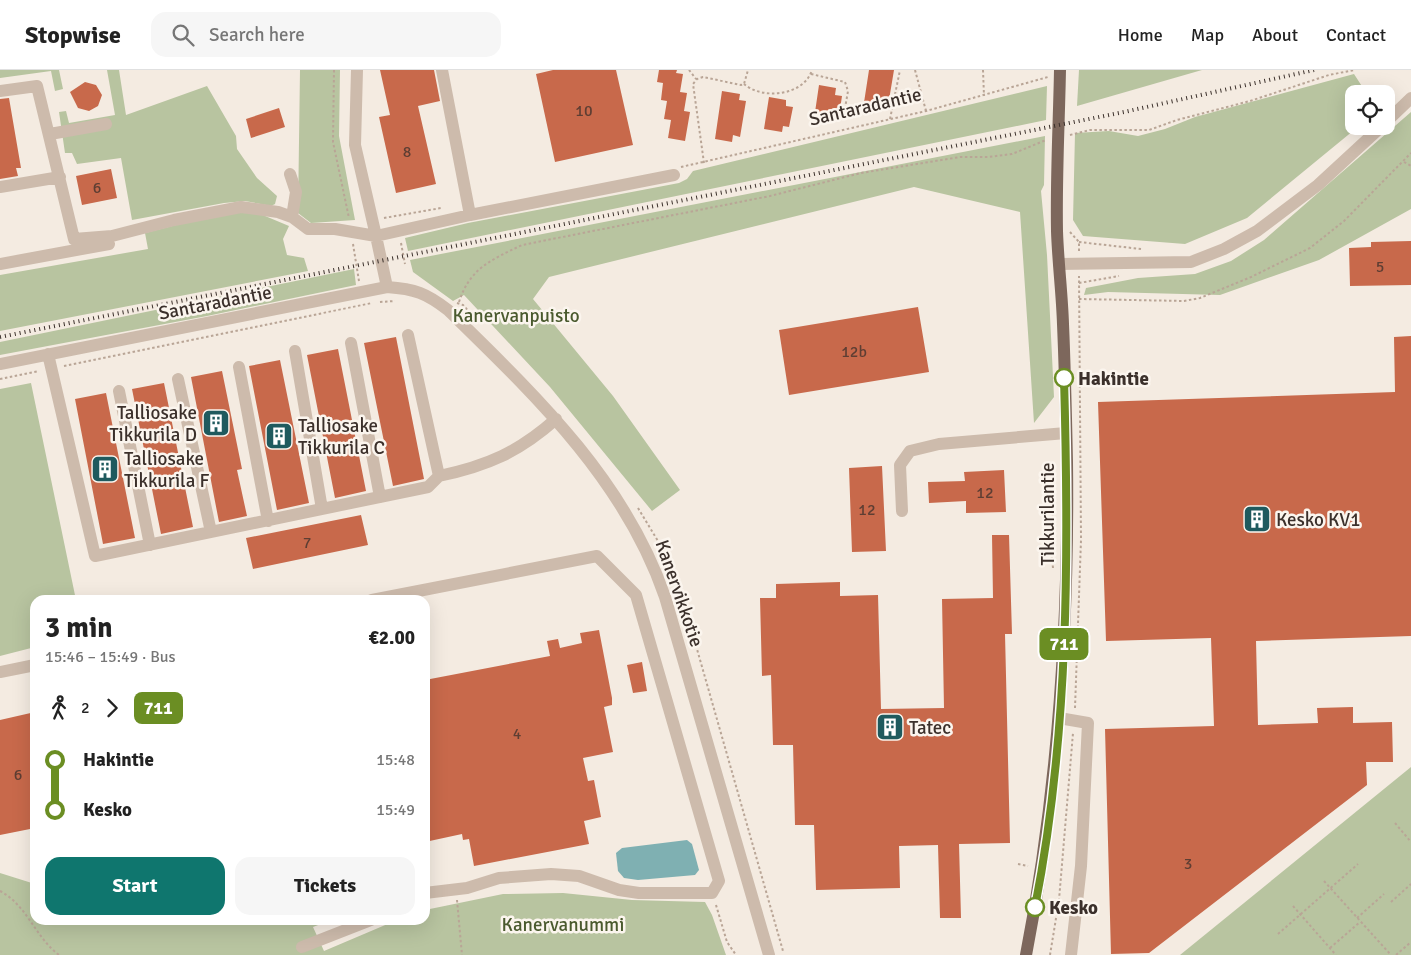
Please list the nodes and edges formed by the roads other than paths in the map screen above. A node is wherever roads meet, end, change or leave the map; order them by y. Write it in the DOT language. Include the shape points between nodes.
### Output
graph roads {
  1 [pos="357,70"];
  2 [pos="442,70"];
  3 [pos="1054,74"];
  4 [pos="0,91"];
  5 [pos="1409,102"];
  6 [pos="1395,114"];
  7 [pos="106,124"];
  8 [pos="50,134"];
  9 [pos="1372,135"];
  10 [pos="290,174"];
  11 [pos="674,176"];
  12 [pos="60,177"];
  13 [pos="0,187"];
  14 [pos="470,215"];
  15 [pos="292,217"];
  16 [pos="376,236"];
  17 [pos="109,244"];
  18 [pos="0,264"];
  19 [pos="1059,264"];
  20 [pos="387,287"];
  21 [pos="408,335"];
  22 [pos="351,343"];
  23 [pos="295,351"];
  24 [pos="48,354"];
  25 [pos="0,364"];
  26 [pos="239,366"];
  27 [pos="178,379"];
  28 [pos="119,391"];
  29 [pos="556,419"];
  30 [pos="1066,433"];
  31 [pos="439,476"];
  32 [pos="380,497"];
  33 [pos="322,509"];
  34 [pos="902,511"];
  35 [pos="268,521"];
  36 [pos="211,532"];
  37 [pos="150,545"];
  38 [pos="398,595"];
  39 [pos="30,666"];
  40 [pos="0,672"];
  41 [pos="1059,718"];
  42 [pos="430,894"];
  43 [pos="358,925"];
  44 [pos="302,947"];
  45 [pos="769,955"];
  46 [pos="1026,955"];
  47 [pos="1071,955"];
  1 -- 16 [label="street" via="355,145"];
  2 -- 14 [label="street"];
  3 -- 19 [label="main road, Tikkurilantie" via="1060,89"];
  4 -- 8 [label="street" via="37,86"];
  5 -- 6 [label="street"];
  7 -- 8 [label="street"];
  8 -- 12 [label="street"];
  9 -- 19 [label="street" via="1318,185 1257,231 1224,249 1191,262"];
  10 -- 15 [label="street" via="296,192"];
  11 -- 14 [label="street"];
  12 -- 13 [label="street"];
  12 -- 15 [label="street" via="74,239 112,236 228,208 256,208"];
  14 -- 16 [label="street"];
  15 -- 16 [label="street" via="308,229 351,229"];
  16 -- 20 [label="street"];
  17 -- 18 [label="street"];
  19 -- 30 [label="main road, Tikkurilantie"];
  20 -- 24 [label="street, Santaradantie"];
  20 -- 29 [label="street, Kanervikkotie" via="411,288 430,296 448,310"];
  21 -- 31 [label="street"];
  22 -- 32 [label="street"];
  23 -- 33 [label="street"];
  24 -- 25 [label="street, Santaradantie"];
  24 -- 37 [label="street" via="95,556"];
  26 -- 35 [label="street"];
  27 -- 36 [label="street"];
  28 -- 37 [label="street"];
  29 -- 31 [label="street" via="536,437 507,455 471,469"];
  29 -- 45 [label="street, Kanervikkotie" via="632,522 654,566"];
  30 -- 34 [label="street" via="939,444 910,451 900,465"];
  30 -- 41 [label="main road, Tikkurilantie" via="1066,598"];
  31 -- 32 [label="street" via="428,487"];
  32 -- 33 [label="street"];
  33 -- 35 [label="street"];
  35 -- 36 [label="street"];
  36 -- 37 [label="street"];
  38 -- 42 [label="street" via="597,556 636,595 719,881 712,893 639,893 619,890 579,876 551,874 500,878"];
  39 -- 40 [label="street"];
  41 -- 46 [label="main road, Tikkurilantie" via="1043,870"];
  41 -- 47 [label="street" via="1088,723 1081,866"];
  43 -- 44 [label="street"];
}
